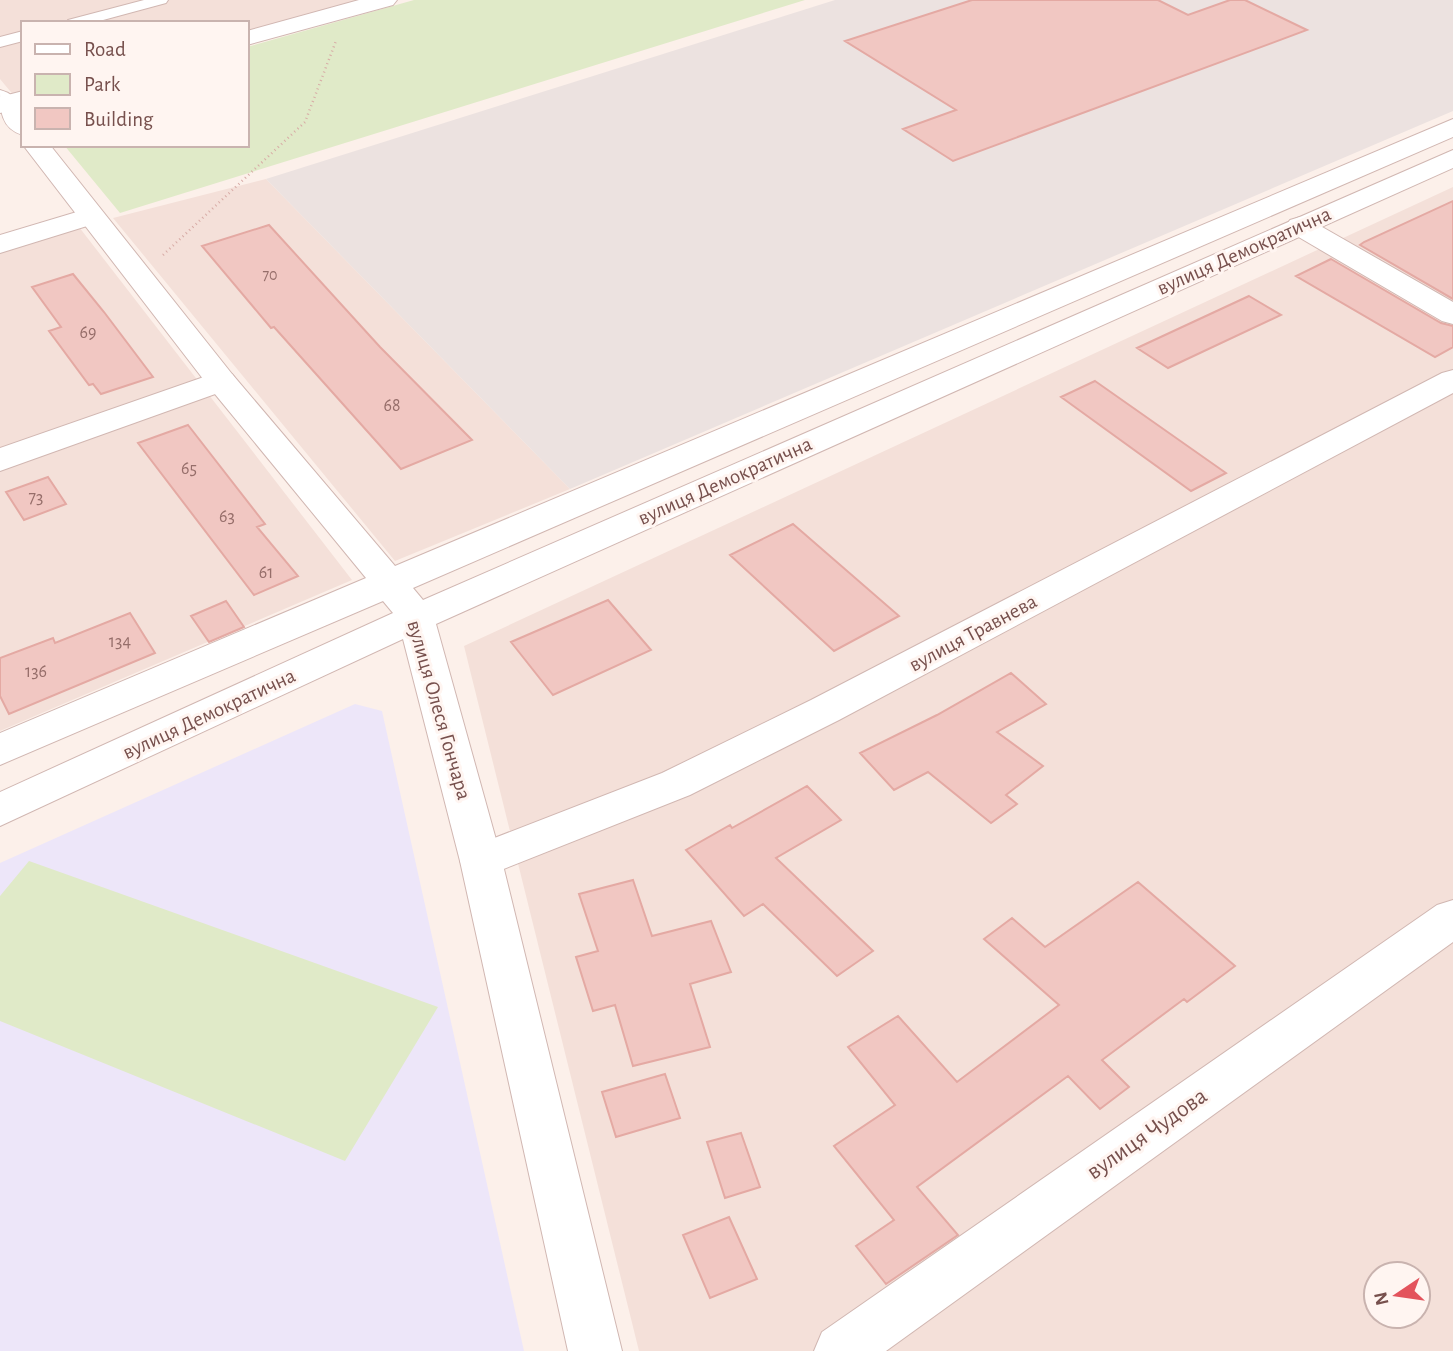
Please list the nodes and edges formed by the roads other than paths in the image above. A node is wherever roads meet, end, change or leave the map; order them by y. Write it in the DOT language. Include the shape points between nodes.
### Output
graph roads {
  1 [pos="88,0"];
  2 [pos="161,0"];
  3 [pos="385,0"];
  4 [pos="103,15"];
  5 [pos="80,21"];
  6 [pos="21,37"];
  7 [pos="248,38"];
  8 [pos="0,42"];
  9 [pos="7,101"];
  10 [pos="21,124"];
  11 [pos="1453,127"];
  12 [pos="38,147"];
  13 [pos="1453,158"];
  14 [pos="90,216"];
  15 [pos="1300,226"];
  16 [pos="0,244"];
  17 [pos="1453,315"];
  18 [pos="1453,380"];
  19 [pos="221,381"];
  20 [pos="0,460"];
  21 [pos="389,582"];
  22 [pos="416,618"];
  23 [pos="0,750"];
  24 [pos="0,810"];
  25 [pos="481,861"];
  26 [pos="1453,918"];
  27 [pos="595,1351"];
  28 [pos="841,1351"];
  1 -- 4 [label="lane"];
  2 -- 4 [label="lane"];
  3 -- 7 [label="street"];
  4 -- 5 [label="lane"];
  6 -- 8 [label="lane"];
  9 -- 10 [label="street"];
  11 -- 21 [label="street, вулиця Демократична"];
  12 -- 14 [label="street, вулиця Олеся Гончара"];
  13 -- 15 [label="street, вулиця Демократична"];
  14 -- 16 [label="street"];
  14 -- 19 [label="street, вулиця Олеся Гончара"];
  15 -- 17 [label="street"];
  15 -- 22 [label="street, вулиця Демократична"];
  18 -- 25 [label="street, вулиця Травнева" via="676,784"];
  19 -- 20 [label="street"];
  19 -- 21 [label="street, вулиця Олеся Гончара"];
  21 -- 22 [label="street, вулиця Олеся Гончара"];
  21 -- 23 [label="street, вулиця Демократична"];
  22 -- 24 [label="street, вулиця Демократична"];
  22 -- 25 [label="street, вулиця Олеся Гончара"];
  25 -- 27 [label="street, вулиця Олеся Гончара"];
  26 -- 28 [label="street, вулиця Чудова"];
}
